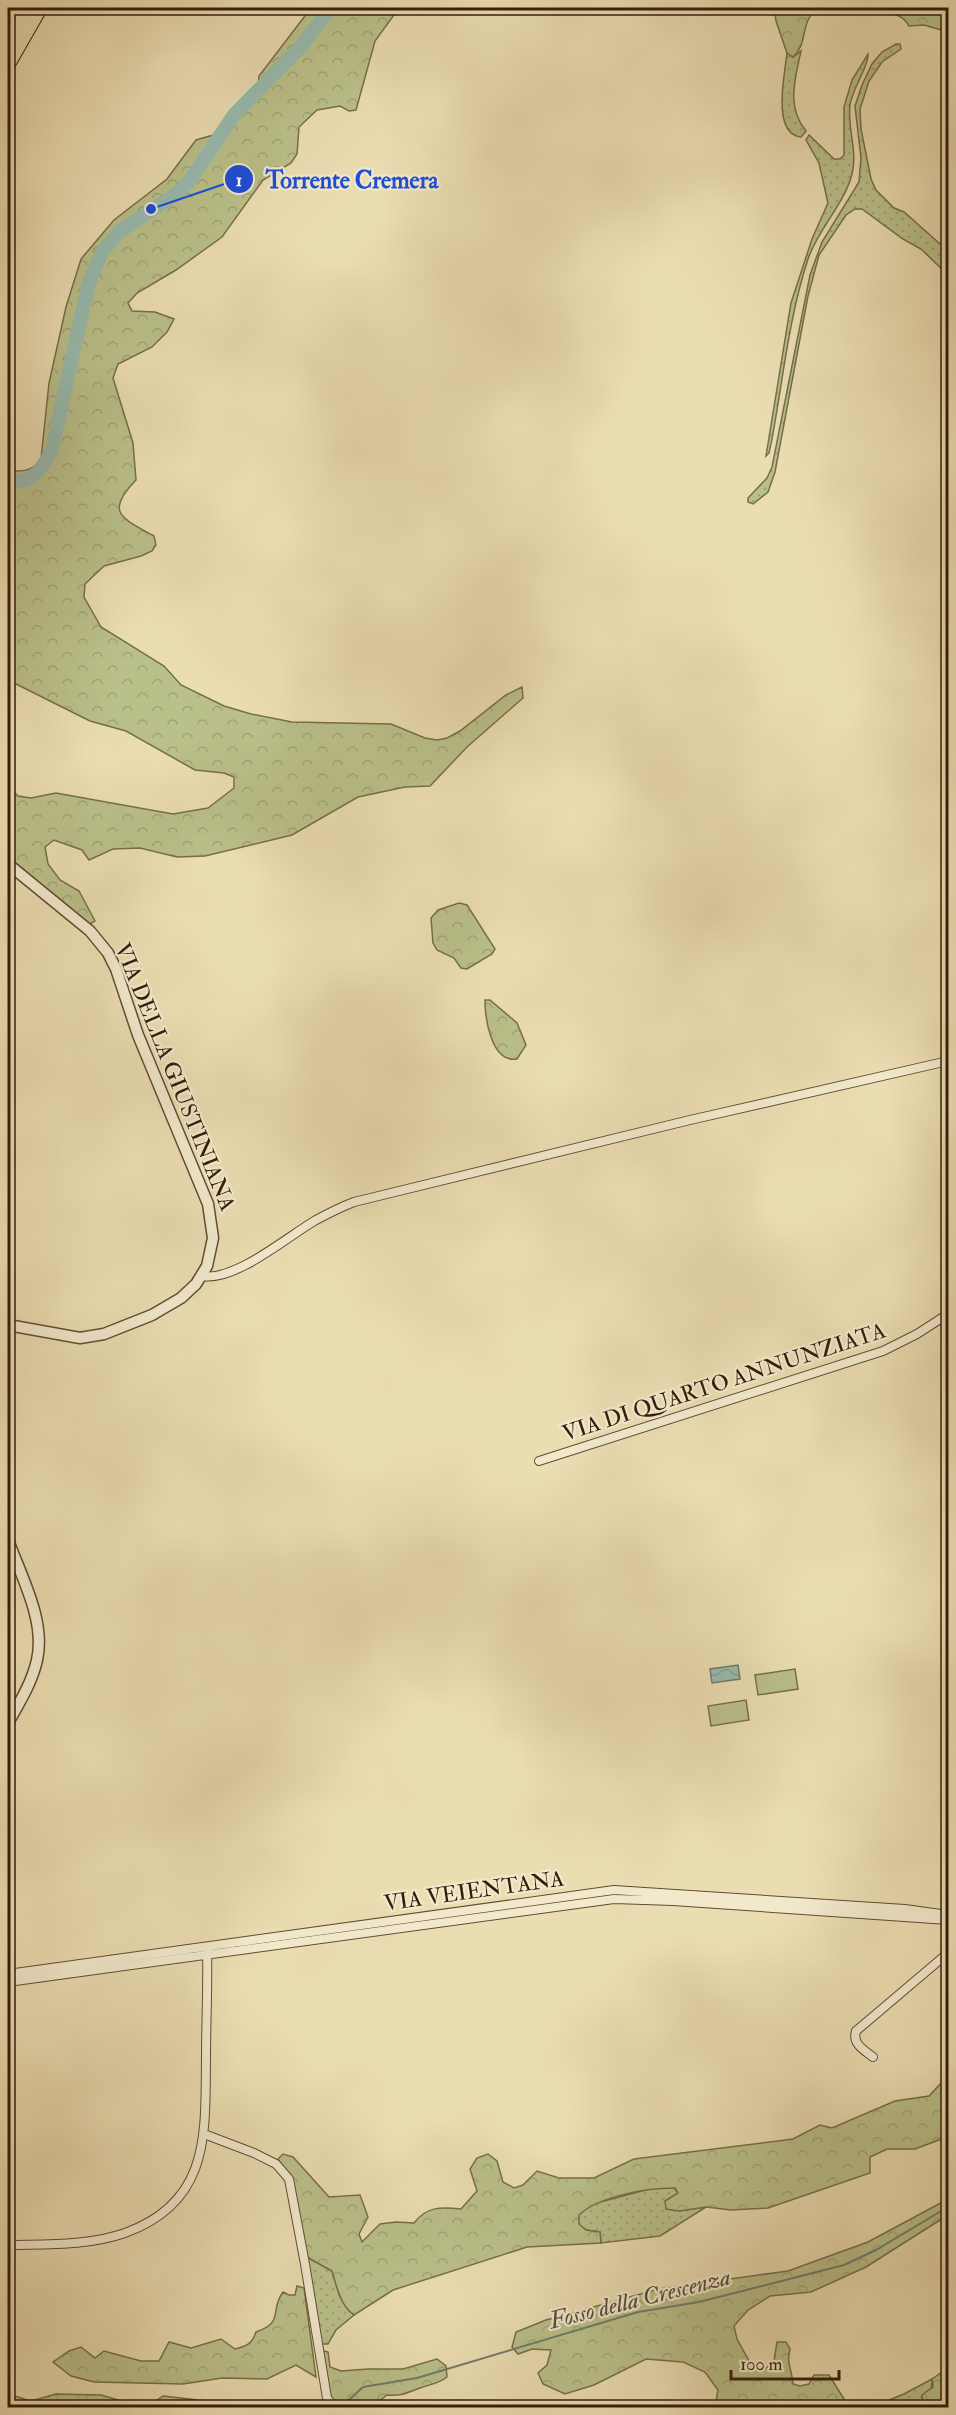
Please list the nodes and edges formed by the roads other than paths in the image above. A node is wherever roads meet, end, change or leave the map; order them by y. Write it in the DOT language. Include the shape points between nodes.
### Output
graph roads {
  1 [pos="29,8"];
  2 [pos="40,8"];
  3 [pos="8,43"];
  4 [pos="8,64"];
  5 [pos="8,864"];
  6 [pos="948,1061"];
  7 [pos="202,1276"];
  8 [pos="948,1314"];
  9 [pos="8,1325"];
  10 [pos="539,1461"];
  11 [pos="8,1540"];
  12 [pos="8,1720"];
  13 [pos="549,1903"];
  14 [pos="948,1915"];
  15 [pos="948,1920"];
  16 [pos="207,1950"];
  17 [pos="948,1953"];
  18 [pos="8,1974"];
  19 [pos="8,1982"];
  20 [pos="873,2057"];
  21 [pos="204,2134"];
  22 [pos="8,2245"];
  23 [pos="335,2408"];
  1 -- 3 [label="highway"];
  2 -- 4 [label="highway"];
  5 -- 7 [label="street, VIA DELLA GIUSTINIANA" via="90,931 114,964 138,1035 209,1208 213,1242"];
  6 -- 7 [label="street" via="354,1202 316,1220 246,1264 220,1276"];
  7 -- 9 [label="street, VIA DELLA GIUSTINIANA" via="172,1304 97,1336 66,1337"];
  8 -- 10 [label="street, VIA DI QUARTO ANNUNZIATA" via="883,1351"];
  11 -- 12 [label="street" via="27,1592 39,1643 33,1673"];
  13 -- 14 [label="street, VIA VEIENTANA" via="593,1892 635,1890"];
  13 -- 15 [label="street, VIA VEIENTANA" via="634,1899"];
  13 -- 16 [label="street, VIA VEIENTANA"];
  16 -- 18 [label="street, VIA VEIENTANA"];
  16 -- 19 [label="street, VIA VEIENTANA"];
  16 -- 21 [label="street"];
  17 -- 20 [label="street" via="858,2029 854,2036 858,2044"];
  21 -- 22 [label="street" via="197,2165 186,2187 144,2224 99,2239"];
  21 -- 23 [label="street" via="276,2164 289,2179 327,2398"];
}
